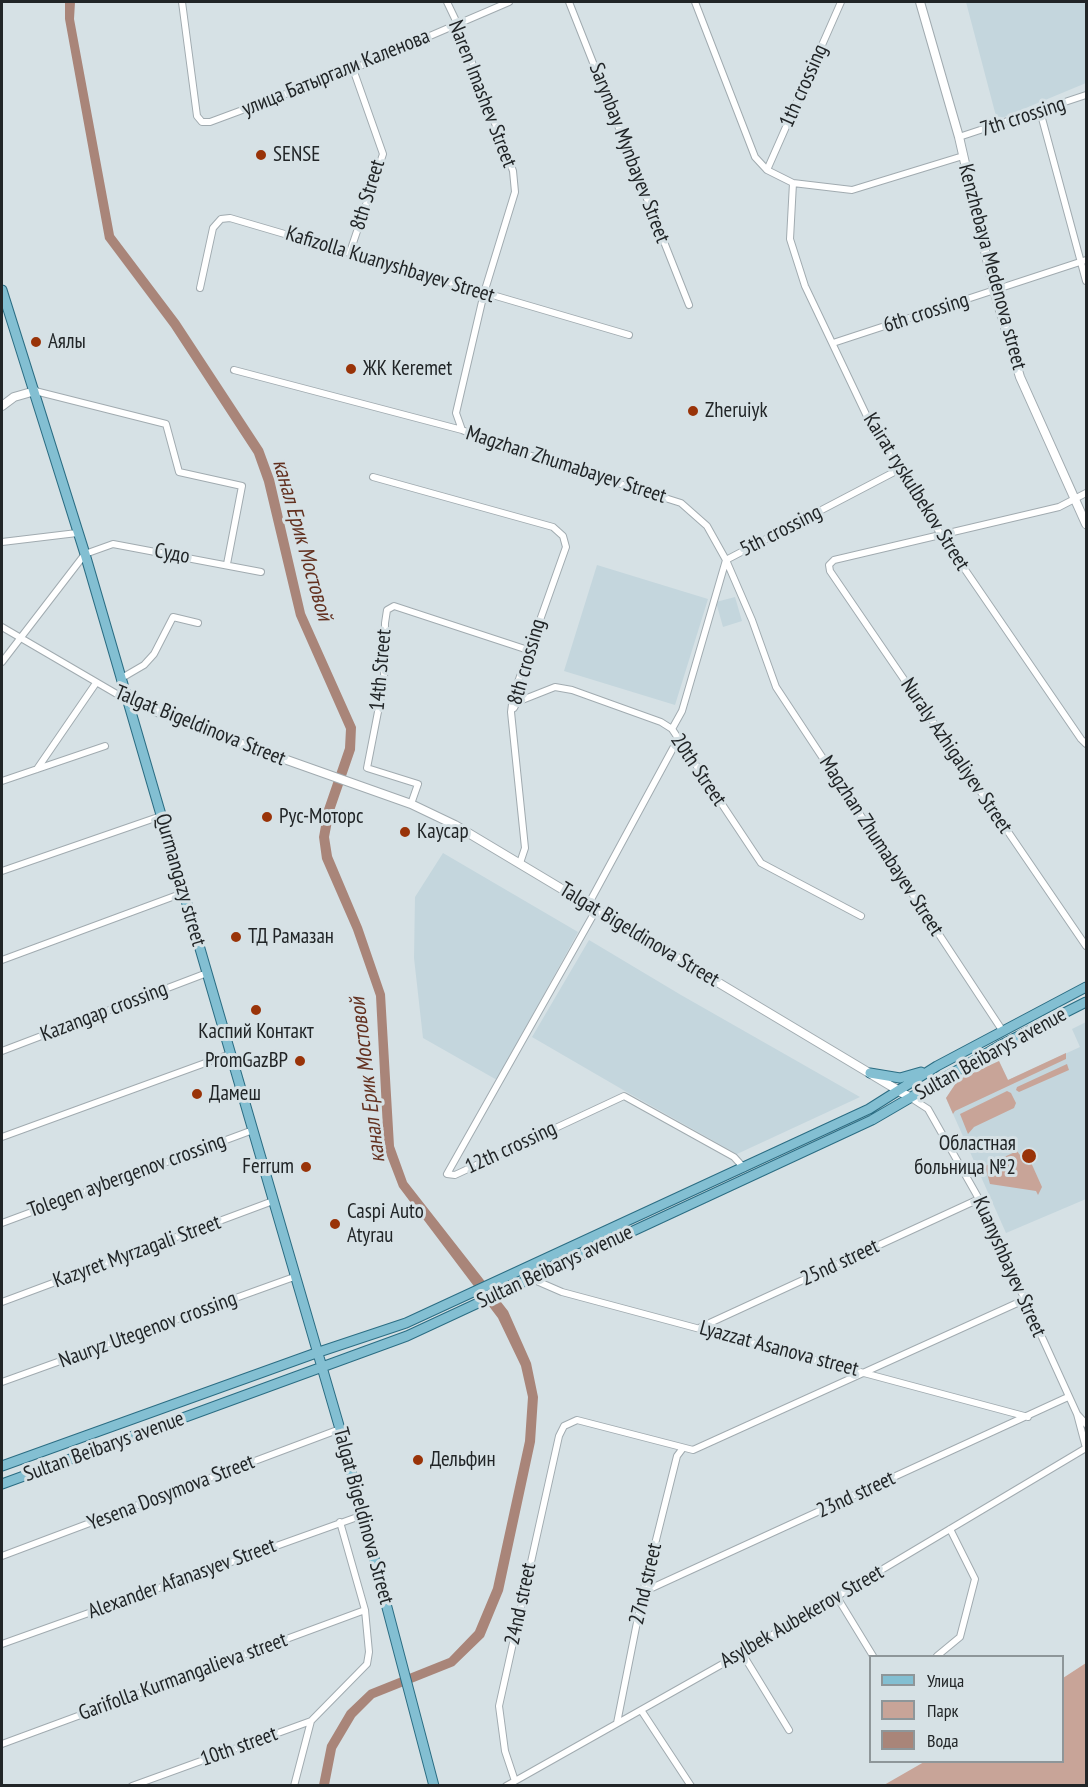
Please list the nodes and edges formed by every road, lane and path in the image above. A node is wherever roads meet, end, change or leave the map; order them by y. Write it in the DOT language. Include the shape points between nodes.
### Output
graph roads {
  1 [pos="182,2"];
  2 [pos="447,2"];
  3 [pos="509,2"];
  4 [pos="569,2"];
  5 [pos="695,2"];
  6 [pos="841,2"];
  7 [pos="920,2"];
  8 [pos="458,23"];
  9 [pos="353,69"];
  10 [pos="1086,95"];
  11 [pos="1040,111"];
  12 [pos="959,137"];
  13 [pos="963,156"];
  14 [pos="767,170"];
  15 [pos="793,183"];
  16 [pos="350,252"];
  17 [pos="1084,261"];
  18 [pos="1086,281"];
  19 [pos="200,288"];
  20 [pos="994,290"];
  21 [pos="484,293"];
  22 [pos="2,294"];
  23 [pos="689,305"];
  24 [pos="629,335"];
  25 [pos="833,343"];
  26 [pos="234,370"];
  27 [pos="35,391"];
  28 [pos="2,406"];
  29 [pos="462,430"];
  30 [pos="898,470"];
  31 [pos="373,477"];
  32 [pos="1086,493"];
  33 [pos="1074,497"];
  34 [pos="1086,524"];
  35 [pos="78,533"];
  36 [pos="942,536"];
  37 [pos="2,542"];
  38 [pos="85,554"];
  39 [pos="726,560"];
  40 [pos="227,564"];
  41 [pos="261,572"];
  42 [pos="198,623"];
  43 [pos="2,627"];
  44 [pos="19,638"];
  45 [pos="528,650"];
  46 [pos="2,662"];
  47 [pos="120,679"];
  48 [pos="96,683"];
  49 [pos="127,700"];
  50 [pos="512,712"];
  51 [pos="672,729"];
  52 [pos="678,739"];
  53 [pos="1086,744"];
  54 [pos="105,746"];
  55 [pos="36,771"];
  56 [pos="2,781"];
  57 [pos="411,804"];
  58 [pos="161,816"];
  59 [pos="520,863"];
  60 [pos="2,872"];
  61 [pos="183,893"];
  62 [pos="588,905"];
  63 [pos="596,910"];
  64 [pos="861,916"];
  65 [pos="1086,946"];
  66 [pos="2,960"];
  67 [pos="207,973"];
  68 [pos="1086,987"];
  69 [pos="1086,1002"];
  70 [pos="1002,1030"];
  71 [pos="2,1052"];
  72 [pos="231,1054"];
  73 [pos="937,1066"];
  74 [pos="870,1073"];
  75 [pos="899,1090"];
  76 [pos="911,1098"];
  77 [pos="253,1130"];
  78 [pos="2,1137"];
  79 [pos="744,1168"];
  80 [pos="979,1198"];
  81 [pos="273,1201"];
  82 [pos="2,1223"];
  83 [pos="294,1277"];
  84 [pos="532,1279"];
  85 [pos="1024,1300"];
  86 [pos="2,1302"];
  87 [pos="700,1328"];
  88 [pos="310,1331"];
  89 [pos="341,1344"];
  90 [pos="316,1353"];
  91 [pos="297,1359"];
  92 [pos="343,1361"];
  93 [pos="321,1369"];
  94 [pos="865,1371"];
  95 [pos="307,1374"];
  96 [pos="2,1382"];
  97 [pos="327,1388"];
  98 [pos="1068,1397"];
  99 [pos="1077,1414"];
  100 [pos="1028,1417"];
  101 [pos="1086,1424"];
  102 [pos="340,1429"];
  103 [pos="683,1448"];
  104 [pos="1086,1448"];
  105 [pos="2,1466"];
  106 [pos="2,1484"];
  107 [pos="363,1515"];
  108 [pos="340,1522"];
  109 [pos="950,1529"];
  110 [pos="2,1557"];
  111 [pos="643,1592"];
  112 [pos="837,1597"];
  113 [pos="365,1610"];
  114 [pos="2,1644"];
  115 [pos="742,1653"];
  116 [pos="872,1655"];
  117 [pos="938,1655"];
  118 [pos="641,1710"];
  119 [pos="311,1721"];
  120 [pos="617,1724"];
  121 [pos="789,1730"];
  122 [pos="2,1744"];
  123 [pos="515,1781"];
  124 [pos="132,1785"];
  125 [pos="294,1785"];
  126 [pos="434,1785"];
  127 [pos="506,1785"];
  128 [pos="691,1785"];
  1 -- 9 [label="street, улица Батыргали Каленова" via="197,116 202,122"];
  2 -- 8 [label="street, Naren Imashev Street"];
  3 -- 8 [label="street, улица Батыргали Каленова"];
  4 -- 23 [label="street, Sarynbay Mynbayev Street"];
  5 -- 14 [label="street, 7th crossing" via="755,157"];
  6 -- 14 [label="street, 1th crossing"];
  7 -- 12 [label="street, Kenzhebaya Medenova street"];
  8 -- 9 [label="street, улица Батыргали Каленова"];
  8 -- 21 [label="street, Naren Imashev Street" via="513,171 514,192"];
  9 -- 16 [label="street, 8th Street" via="383,154"];
  10 -- 11 [label="street, 7th crossing"];
  11 -- 12 [label="street, 7th crossing"];
  11 -- 17 [label="street"];
  12 -- 13 [label="street, Kenzhebaya Medenova street"];
  13 -- 15 [label="street, 7th crossing" via="852,190"];
  13 -- 20 [label="street, Kenzhebaya Medenova street"];
  14 -- 15 [label="street, 7th crossing"];
  15 -- 25 [label="street, Kairat ryskulbekov Street" via="790,239 805,286"];
  16 -- 19 [label="street, Kafizolla Kuanyshbayev Street" via="230,218 221,219 213,228"];
  16 -- 21 [label="street, Kafizolla Kuanyshbayev Street"];
  17 -- 18 [label="street"];
  17 -- 20 [label="street, 6th crossing"];
  20 -- 25 [label="street, 6th crossing"];
  20 -- 33 [label="street, Kenzhebaya Medenova street" via="1020,376"];
  21 -- 24 [label="street, Kafizolla Kuanyshbayev Street"];
  21 -- 29 [label="street, Naren Imashev Street" via="456,413"];
  22 -- 27 [label="main road, Qurmangazy street"];
  25 -- 30 [label="street, Kairat ryskulbekov Street" via="873,429"];
  26 -- 29 [label="street, Magzhan Zhumabayev Street"];
  27 -- 28 [label="street" via="14,397"];
  27 -- 35 [label="main road, Qurmangazy street"];
  27 -- 40 [label="street" via="166,424 179,472 243,486"];
  29 -- 39 [label="street, Magzhan Zhumabayev Street" via="500,446 681,503 707,526"];
  30 -- 36 [label="street, Kairat ryskulbekov Street"];
  30 -- 39 [label="street, 5th crossing"];
  31 -- 45 [label="street, 8th crossing" via="553,527 563,536 566,547"];
  32 -- 33 [label="street"];
  33 -- 34 [label="street, Kenzhebaya Medenova street"];
  33 -- 36 [label="street" via="1059,507"];
  35 -- 37 [label="street"];
  35 -- 38 [label="main road, Qurmangazy street"];
  36 -- 53 [label="street, Kairat ryskulbekov Street"];
  36 -- 65 [label="street, Nuraly Azhigaliyev Street" via="834,560 830,571"];
  38 -- 40 [label="street, Судо" via="113,544"];
  38 -- 44 [label="street"];
  38 -- 47 [label="main road, Qurmangazy street"];
  39 -- 51 [label="street, 5th crossing" via="682,711"];
  39 -- 70 [label="street, Magzhan Zhumabayev Street" via="776,687"];
  40 -- 41 [label="street, Судо"];
  42 -- 47 [label="street" via="173,616 154,654"];
  43 -- 44 [label="street, Talgat Bigeldinova Street"];
  44 -- 46 [label="street"];
  44 -- 48 [label="street, Talgat Bigeldinova Street"];
  45 -- 50 [label="street, 8th crossing" via="513,696"];
  45 -- 57 [label="street, 14th Street" via="394,606 387,610 384,681 367,768 418,784"];
  47 -- 49 [label="main road, Qurmangazy street"];
  48 -- 49 [label="street, Talgat Bigeldinova Street"];
  48 -- 55 [label="street"];
  49 -- 57 [label="street, Talgat Bigeldinova Street"];
  49 -- 58 [label="main road, Qurmangazy street"];
  50 -- 51 [label="street, 20th Street" via="517,702 555,687"];
  50 -- 59 [label="street, 8th crossing" via="525,848"];
  51 -- 52 [label="street, 20th Street"];
  52 -- 62 [label="street"];
  52 -- 64 [label="street, 20th Street" via="761,863"];
  54 -- 55 [label="street"];
  55 -- 56 [label="street"];
  57 -- 59 [label="street, Talgat Bigeldinova Street"];
  58 -- 60 [label="street"];
  58 -- 61 [label="main road, Qurmangazy street"];
  59 -- 62 [label="street, Talgat Bigeldinova Street"];
  61 -- 66 [label="street"];
  61 -- 67 [label="main road, Qurmangazy street"];
  62 -- 63 [label="street, Talgat Bigeldinova Street"];
  63 -- 74 [label="street, Talgat Bigeldinova Street"];
  63 -- 79 [label="street, 12th crossing" via="447,1174 455,1174 624,1096 734,1157"];
  67 -- 71 [label="street, Kazangap crossing"];
  67 -- 72 [label="main road, Qurmangazy street"];
  68 -- 70 [label="main road, Sultan Beibarys avenue"];
  69 -- 76 [label="main road, Sultan Beibarys avenue" via="999,1046"];
  70 -- 73 [label="main road, Sultan Beibarys avenue"];
  72 -- 77 [label="main road, Qurmangazy street"];
  72 -- 78 [label="street"];
  73 -- 74 [label="main road" via="900,1078"];
  73 -- 75 [label="main road, Sultan Beibarys avenue"];
  74 -- 75 [label="street, Talgat Bigeldinova Street"];
  75 -- 76 [label="street, Talgat Bigeldinova Street"];
  75 -- 79 [label="main road, Sultan Beibarys avenue" via="869,1109"];
  76 -- 80 [label="street, Kuanyshbayev Street" via="927,1108"];
  76 -- 84 [label="main road, Sultan Beibarys avenue" via="872,1120"];
  77 -- 81 [label="main road, Qurmangazy street"];
  77 -- 82 [label="street, Tolegen aybergenov crossing"];
  79 -- 89 [label="main road, Sultan Beibarys avenue" via="406,1323"];
  80 -- 85 [label="street, Kuanyshbayev Street"];
  80 -- 87 [label="street, 25nd street"];
  81 -- 83 [label="main road, Qurmangazy street"];
  81 -- 86 [label="street, Kazyret Myrzagali Street"];
  83 -- 88 [label="main road, Qurmangazy street"];
  83 -- 96 [label="street, Nauryz Utegenov crossing"];
  84 -- 87 [label="street, Lyazzat Asanova street" via="562,1292"];
  84 -- 92 [label="main road, Sultan Beibarys avenue"];
  85 -- 94 [label="street"];
  85 -- 98 [label="street, Kuanyshbayev Street"];
  87 -- 94 [label="street, Lyazzat Asanova street"];
  88 -- 89 [label="main road" via="321,1342"];
  88 -- 90 [label="main road, Qurmangazy street"];
  88 -- 91 [label="main road" via="309,1347"];
  89 -- 90 [label="main road, Sultan Beibarys avenue"];
  90 -- 91 [label="main road, Sultan Beibarys avenue"];
  90 -- 93 [label="main road, Qurmangazy street"];
  91 -- 105 [label="main road, Sultan Beibarys avenue"];
  92 -- 93 [label="main road, Sultan Beibarys avenue"];
  92 -- 97 [label="main road" via="331,1372"];
  93 -- 95 [label="main road, Sultan Beibarys avenue"];
  93 -- 97 [label="main road, Talgat Bigeldinova Street"];
  94 -- 100 [label="street, Lyazzat Asanova street"];
  94 -- 103 [label="street" via="693,1450"];
  95 -- 97 [label="main road" via="318,1377"];
  95 -- 106 [label="main road, Sultan Beibarys avenue"];
  97 -- 102 [label="main road, Talgat Bigeldinova Street"];
  98 -- 99 [label="street, Kuanyshbayev Street"];
  98 -- 100 [label="street, 23nd street"];
  99 -- 101 [label="street, Kuanyshbayev Street"];
  99 -- 104 [label="street, Kuanyshbayev Street"];
  100 -- 111 [label="street, 23nd street"];
  102 -- 107 [label="main road, Talgat Bigeldinova Street"];
  102 -- 110 [label="street, Yesena Dosymova Street"];
  103 -- 111 [label="street, 27nd street" via="677,1456"];
  103 -- 123 [label="street, 24nd street" via="577,1420 564,1426 499,1706 505,1751"];
  104 -- 109 [label="street, Asylbek Aubekerov Street"];
  107 -- 108 [label="street, Alexander Afanasyev Street"];
  107 -- 126 [label="main road, Talgat Bigeldinova Street"];
  108 -- 113 [label="street"];
  108 -- 114 [label="street, Alexander Afanasyev Street"];
  109 -- 112 [label="street, Asylbek Aubekerov Street"];
  109 -- 117 [label="street" via="975,1579 960,1637"];
  111 -- 120 [label="street, 27nd street"];
  112 -- 115 [label="street, Asylbek Aubekerov Street"];
  112 -- 116 [label="street"];
  113 -- 119 [label="street" via="367,1664"];
  113 -- 122 [label="street, Garifolla Kurmangalieva street"];
  115 -- 118 [label="street, Asylbek Aubekerov Street"];
  115 -- 121 [label="street"];
  118 -- 120 [label="street, Asylbek Aubekerov Street"];
  118 -- 128 [label="street"];
  119 -- 124 [label="street, 10th street"];
  119 -- 125 [label="street"];
  120 -- 123 [label="street, Asylbek Aubekerov Street"];
  123 -- 127 [label="street"];
}
